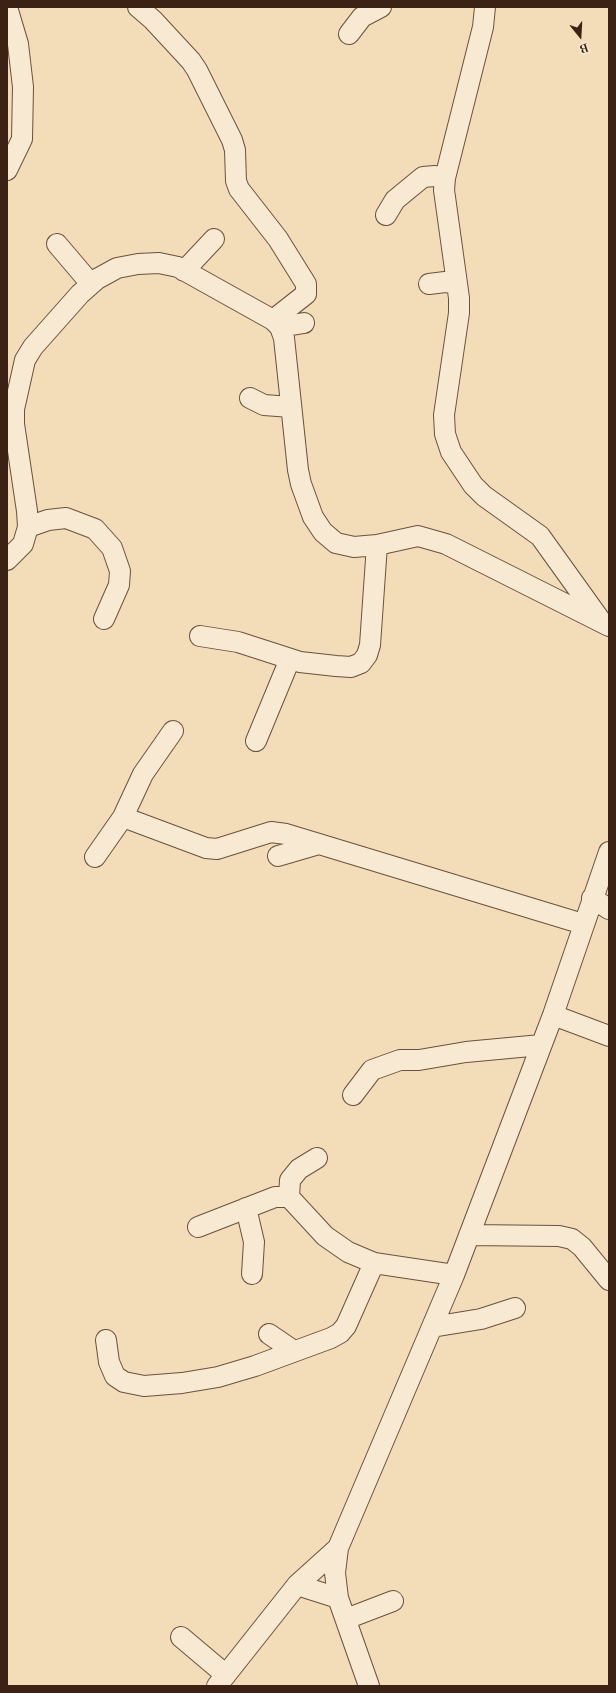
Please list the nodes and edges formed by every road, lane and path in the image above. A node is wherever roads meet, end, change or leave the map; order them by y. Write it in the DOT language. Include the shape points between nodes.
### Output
graph roads {
  1 [pos="138,7"];
  2 [pos="381,7"];
  3 [pos="485,7"];
  4 [pos="12,11"];
  5 [pos="349,34"];
  6 [pos="7,170"];
  7 [pos="445,178"];
  8 [pos="386,215"];
  9 [pos="214,239"];
  10 [pos="57,244"];
  11 [pos="184,270"];
  12 [pos="91,284"];
  13 [pos="429,284"];
  14 [pos="457,284"];
  15 [pos="304,323"];
  16 [pos="277,324"];
  17 [pos="250,398"];
  18 [pos="291,407"];
  19 [pos="11,408"];
  20 [pos="28,527"];
  21 [pos="377,545"];
  22 [pos="7,560"];
  23 [pos="104,619"];
  24 [pos="606,624"];
  25 [pos="200,636"];
  26 [pos="290,659"];
  27 [pos="173,731"];
  28 [pos="256,741"];
  29 [pos="123,817"];
  30 [pos="320,844"];
  31 [pos="609,852"];
  32 [pos="278,856"];
  33 [pos="95,857"];
  34 [pos="592,898"];
  35 [pos="609,909"];
  36 [pos="583,924"];
  37 [pos="553,1015"];
  38 [pos="609,1036"];
  39 [pos="541,1045"];
  40 [pos="353,1095"];
  41 [pos="317,1158"];
  42 [pos="289,1197"];
  43 [pos="246,1208"];
  44 [pos="198,1226"];
  45 [pos="469,1235"];
  46 [pos="374,1263"];
  47 [pos="252,1274"];
  48 [pos="454,1275"];
  49 [pos="609,1280"];
  50 [pos="515,1308"];
  51 [pos="432,1327"];
  52 [pos="269,1334"];
  53 [pos="106,1340"];
  54 [pos="294,1351"];
  55 [pos="338,1548"];
  56 [pos="297,1585"];
  57 [pos="338,1598"];
  58 [pos="393,1601"];
  59 [pos="346,1618"];
  60 [pos="181,1637"];
  61 [pos="221,1680"];
  62 [pos="370,1686"];
  1 -- 16 [label="street" via="191,60 232,140 239,189 278,239 306,284 306,294"];
  2 -- 5 [label="street" via="362,17"];
  3 -- 7 [label="street" via="483,27"];
  4 -- 6 [label="street" via="23,87 22,139"];
  7 -- 8 [label="street" via="423,177 395,200"];
  7 -- 14 [label="street" via="444,190"];
  9 -- 11 [label="street"];
  10 -- 12 [label="street"];
  11 -- 12 [label="street" via="159,263 138,264 117,268"];
  11 -- 16 [label="street"];
  12 -- 19 [label="street" via="25,360"];
  13 -- 14 [label="street"];
  14 -- 24 [label="street" via="459,313 444,415 445,434 451,452 462,471 484,496 540,536"];
  15 -- 16 [label="street"];
  16 -- 18 [label="street" via="284,338"];
  17 -- 18 [label="street" via="264,405"];
  18 -- 21 [label="street" via="301,484 313,517 323,532 336,543 354,547"];
  19 -- 20 [label="street"];
  20 -- 22 [label="street" via="22,544"];
  20 -- 23 [label="street" via="48,520 66,518 95,529 112,548 120,571 119,585"];
  21 -- 24 [label="street" via="418,536 446,544"];
  21 -- 26 [label="street" via="370,645 361,663 351,667 329,666"];
  25 -- 26 [label="street" via="238,642"];
  26 -- 28 [label="street"];
  27 -- 29 [label="street" via="143,774"];
  29 -- 30 [label="street" via="206,848 217,849 271,832"];
  29 -- 33 [label="street"];
  30 -- 32 [label="street"];
  30 -- 36 [label="street"];
  31 -- 34 [label="street"];
  34 -- 35 [label="street"];
  34 -- 36 [label="street"];
  36 -- 37 [label="street"];
  37 -- 38 [label="street"];
  37 -- 39 [label="street"];
  39 -- 40 [label="street" via="466,1052 419,1060 400,1060 372,1070"];
  39 -- 45 [label="street"];
  41 -- 42 [label="street" via="299,1169 290,1180"];
  42 -- 43 [label="street" via="275,1197"];
  42 -- 46 [label="street" via="325,1236 348,1252"];
  43 -- 44 [label="street"];
  43 -- 47 [label="street" via="254,1242"];
  45 -- 48 [label="street"];
  45 -- 49 [label="street" via="559,1236 572,1239 582,1247"];
  46 -- 48 [label="street"];
  46 -- 54 [label="street" via="346,1326 331,1338"];
  48 -- 51 [label="street"];
  50 -- 51 [label="street" via="481,1319"];
  51 -- 55 [label="street"];
  52 -- 54 [label="street"];
  53 -- 54 [label="street" via="109,1362 115,1376 124,1382 144,1386 182,1383 218,1376"];
  55 -- 56 [label="street"];
  55 -- 57 [label="street"];
  56 -- 57 [label="street"];
  56 -- 61 [label="street"];
  57 -- 59 [label="street"];
  58 -- 59 [label="street"];
  59 -- 62 [label="street"];
  60 -- 61 [label="street"];
}
